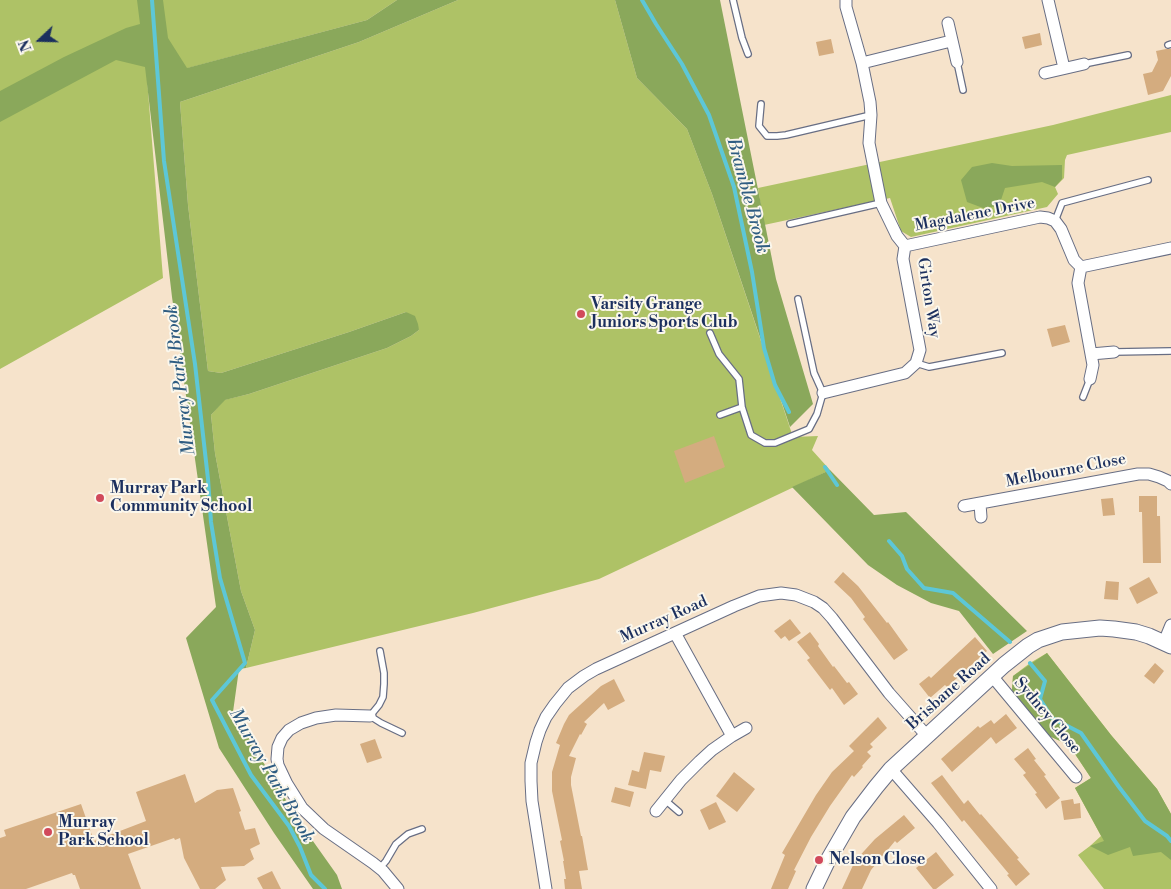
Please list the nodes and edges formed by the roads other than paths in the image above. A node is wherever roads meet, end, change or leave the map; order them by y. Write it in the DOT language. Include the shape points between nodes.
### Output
graph roads {
  1 [pos="733,0"];
  2 [pos="846,0"];
  3 [pos="1048,0"];
  4 [pos="948,23"];
  5 [pos="951,41"];
  6 [pos="748,54"];
  7 [pos="1128,55"];
  8 [pos="957,62"];
  9 [pos="862,63"];
  10 [pos="1084,64"];
  11 [pos="1064,68"];
  12 [pos="1045,73"];
  13 [pos="963,90"];
  14 [pos="761,104"];
  15 [pos="871,114"];
  16 [pos="1148,180"];
  17 [pos="881,203"];
  18 [pos="1055,222"];
  19 [pos="790,224"];
  20 [pos="905,246"];
  21 [pos="1171,248"];
  22 [pos="1081,267"];
  23 [pos="798,299"];
  24 [pos="710,333"];
  25 [pos="1171,351"];
  26 [pos="1114,352"];
  27 [pos="1002,353"];
  28 [pos="1092,354"];
  29 [pos="916,363"];
  30 [pos="1090,379"];
  31 [pos="823,394"];
  32 [pos="1083,397"];
  33 [pos="742,407"];
  34 [pos="720,415"];
  35 [pos="1171,484"];
  36 [pos="980,504"];
  37 [pos="964,506"];
  38 [pos="981,517"];
  39 [pos="1171,624"];
  40 [pos="675,633"];
  41 [pos="1168,644"];
  42 [pos="380,651"];
  43 [pos="992,676"];
  44 [pos="370,716"];
  45 [pos="746,728"];
  46 [pos="402,733"];
  47 [pos="732,736"];
  48 [pos="927,736"];
  49 [pos="891,769"];
  50 [pos="1076,777"];
  51 [pos="665,800"];
  52 [pos="656,811"];
  53 [pos="679,812"];
  54 [pos="422,829"];
  55 [pos="380,868"];
  56 [pos="398,889"];
  57 [pos="546,889"];
  58 [pos="814,889"];
  59 [pos="991,889"];
  1 -- 6 [label="lane"];
  2 -- 9 [label="street, Girton Way"];
  3 -- 11 [label="street"];
  4 -- 5 [label="street"];
  5 -- 8 [label="street"];
  5 -- 9 [label="street"];
  7 -- 10 [label="lane"];
  8 -- 13 [label="lane"];
  9 -- 15 [label="street, Girton Way"];
  10 -- 11 [label="street"];
  11 -- 12 [label="street"];
  14 -- 15 [label="lane" via="759,126 767,136 786,135"];
  15 -- 17 [label="street, Girton Way" via="869,142"];
  16 -- 18 [label="lane" via="1062,203"];
  17 -- 19 [label="lane"];
  17 -- 20 [label="street, Girton Way"];
  18 -- 20 [label="street, Magdalene Drive" via="1040,217"];
  18 -- 22 [label="street, Magdalene Drive" via="1074,260"];
  20 -- 29 [label="street, Girton Way" via="903,259 920,350"];
  21 -- 22 [label="street"];
  22 -- 28 [label="street" via="1078,283"];
  23 -- 31 [label="lane" via="814,373"];
  24 -- 33 [label="lane" via="719,354 739,379"];
  25 -- 26 [label="lane"];
  26 -- 28 [label="street"];
  27 -- 29 [label="lane" via="929,367"];
  28 -- 30 [label="street"];
  29 -- 31 [label="street" via="905,373"];
  30 -- 32 [label="lane"];
  31 -- 33 [label="lane" via="809,430 775,443 765,443 752,435"];
  33 -- 34 [label="lane"];
  35 -- 36 [label="street, Melbourne Close" via="1159,477 1138,474"];
  36 -- 37 [label="street, Melbourne Close"];
  36 -- 38 [label="street"];
  39 -- 41 [label="street"];
  40 -- 47 [label="street"];
  40 -- 48 [label="street, Murray Road" via="759,596 781,593 803,597 823,608 832,618 889,693"];
  40 -- 57 [label="street, Murray Road" via="584,676 568,688 546,717 532,756 531,781"];
  41 -- 43 [label="street, Brisbane Road" via="1114,628 1062,632 1028,646"];
  42 -- 44 [label="lane" via="384,673 383,697"];
  43 -- 48 [label="street, Brisbane Road"];
  43 -- 50 [label="street, Sydney Close"];
  44 -- 46 [label="lane"];
  44 -- 55 [label="street" via="336,715 301,723 282,738 277,759 302,808 333,836"];
  45 -- 47 [label="street"];
  47 -- 51 [label="street" via="700,761"];
  48 -- 49 [label="street, Brisbane Road"];
  49 -- 58 [label="street, Brisbane Road" via="853,817"];
  49 -- 59 [label="street"];
  51 -- 52 [label="street"];
  51 -- 53 [label="lane"];
  54 -- 55 [label="lane" via="408,834 396,844"];
  55 -- 56 [label="street"];
}
